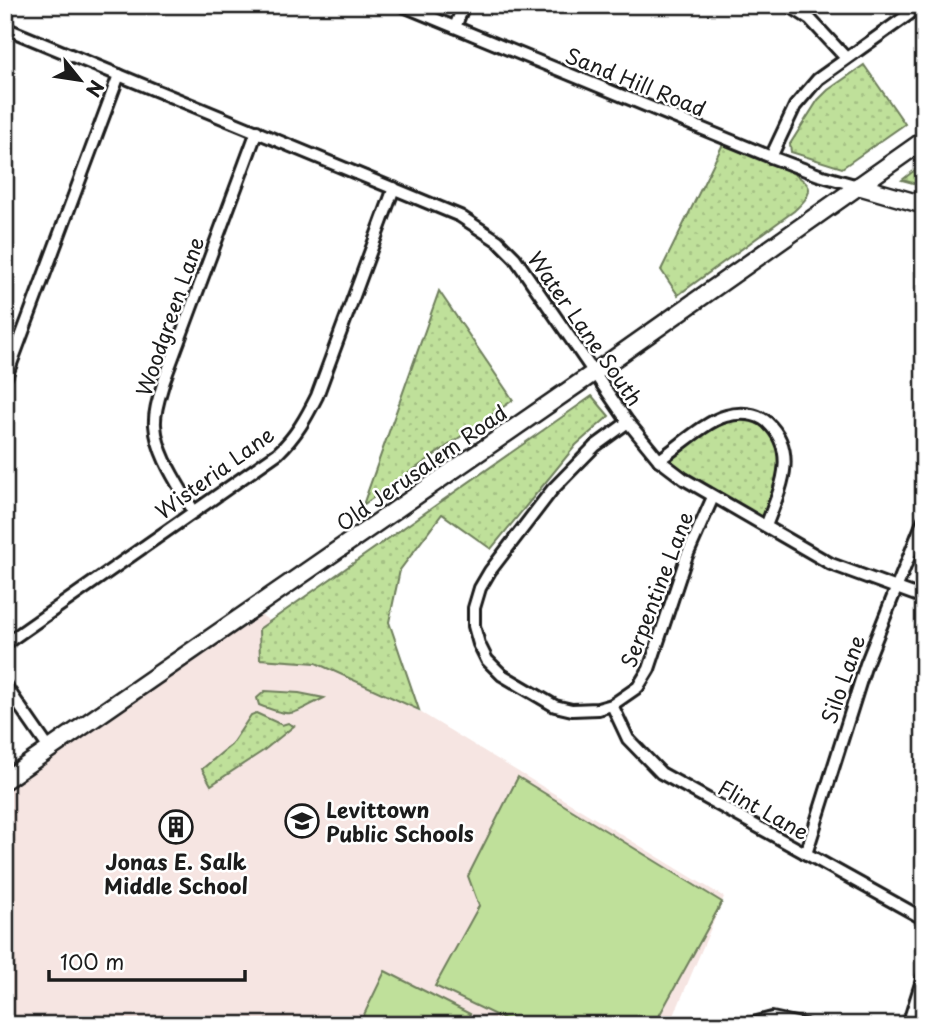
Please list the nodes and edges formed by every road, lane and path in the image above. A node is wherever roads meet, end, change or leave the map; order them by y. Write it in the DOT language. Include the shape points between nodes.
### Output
graph roads {
  1 [pos="401,5"];
  2 [pos="464,5"];
  3 [pos="788,5"];
  4 [pos="922,5"];
  5 [pos="455,27"];
  6 [pos="5,28"];
  7 [pos="846,58"];
  8 [pos="119,75"];
  9 [pos="257,131"];
  10 [pos="924,140"];
  11 [pos="771,157"];
  12 [pos="858,186"];
  13 [pos="394,188"];
  14 [pos="924,205"];
  15 [pos="595,372"];
  16 [pos="5,380"];
  17 [pos="628,422"];
  18 [pos="659,460"];
  19 [pos="713,497"];
  20 [pos="194,512"];
  21 [pos="924,519"];
  22 [pos="766,526"];
  23 [pos="897,588"];
  24 [pos="924,598"];
  25 [pos="5,644"];
  26 [pos="5,685"];
  27 [pos="612,705"];
  28 [pos="50,750"];
  29 [pos="5,780"];
  30 [pos="806,854"];
  31 [pos="924,919"];
  32 [pos="924,974"];
  33 [pos="746,1025"];
  34 [pos="805,1025"];
  35 [pos="908,1025"];
  1 -- 5 [label="street, Sand Hill Road"];
  2 -- 5 [label="street"];
  3 -- 7 [label="street" via="810,19"];
  4 -- 7 [label="street"];
  5 -- 11 [label="street, Sand Hill Road"];
  6 -- 8 [label="street, Water Lane South"];
  7 -- 11 [label="street" via="818,79 795,106"];
  8 -- 9 [label="street, Water Lane South"];
  8 -- 16 [label="street"];
  9 -- 13 [label="street, Water Lane South"];
  9 -- 20 [label="street, Woodgreen Lane" via="156,409 161,451"];
  10 -- 12 [label="main road, Old Jerusalem Road"];
  11 -- 12 [label="street, Sand Hill Road"];
  12 -- 14 [label="main road"];
  12 -- 15 [label="main road, Old Jerusalem Road"];
  13 -- 15 [label="street, Water Lane South" via="460,216 498,241 533,281"];
  13 -- 20 [label="street, Wisteria Lane" via="303,424 278,453"];
  15 -- 17 [label="street, Water Lane South"];
  15 -- 28 [label="main road, Old Jerusalem Road"];
  17 -- 18 [label="street, Water Lane South"];
  17 -- 27 [label="street, Serpentine Lane" via="595,446 552,490 490,571 474,608 479,644 502,675 555,706 572,710"];
  18 -- 19 [label="street, Water Lane South"];
  18 -- 22 [label="street" via="725,416 755,415 765,420 781,436 786,457 783,480"];
  19 -- 22 [label="street, Water Lane South"];
  19 -- 27 [label="street, Serpentine Lane" via="686,558 649,669 638,687"];
  20 -- 25 [label="street, Wisteria Lane"];
  21 -- 23 [label="street, Silo Lane"];
  22 -- 23 [label="street, Water Lane South" via="831,564"];
  23 -- 24 [label="street, Water Lane South"];
  23 -- 30 [label="street, Silo Lane" via="866,664"];
  26 -- 28 [label="street"];
  27 -- 30 [label="street, Flint Lane" via="628,739 661,774"];
  28 -- 29 [label="main road, Old Jerusalem Road"];
  30 -- 31 [label="street, Flint Lane"];
  32 -- 35 [label="street"];
  33 -- 34 [label="street" via="772,1018"];
}
